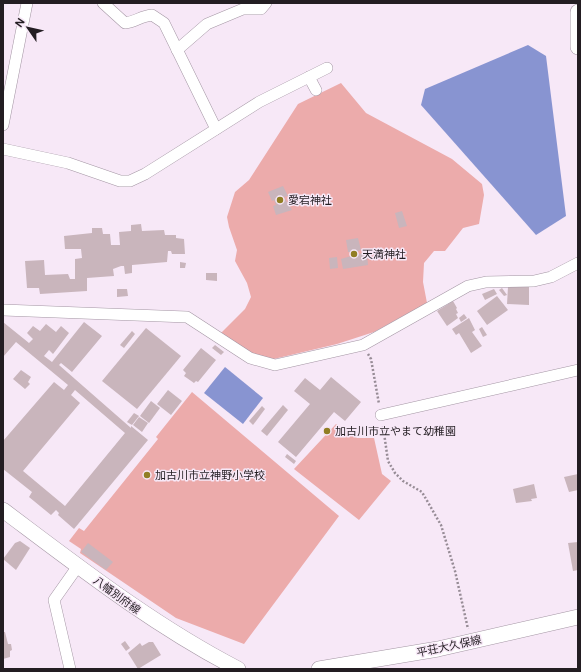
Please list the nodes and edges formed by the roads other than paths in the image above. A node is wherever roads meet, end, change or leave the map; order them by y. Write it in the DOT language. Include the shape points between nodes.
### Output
graph roads {
  1 [pos="27,3"];
  2 [pos="103,3"];
  3 [pos="266,3"];
  4 [pos="578,12"];
  5 [pos="578,47"];
  6 [pos="177,50"];
  7 [pos="327,68"];
  8 [pos="309,78"];
  9 [pos="316,90"];
  10 [pos="3,126"];
  11 [pos="216,129"];
  12 [pos="3,149"];
  13 [pos="578,262"];
  14 [pos="3,310"];
  15 [pos="578,370"];
  16 [pos="381,415"];
  17 [pos="3,510"];
  18 [pos="78,566"];
  19 [pos="578,617"];
  20 [pos="70,669"];
  21 [pos="238,669"];
  22 [pos="319,669"];
  1 -- 10 [label="street"];
  2 -- 6 [label="street" via="125,23 134,22 142,16 152,15 158,18 164,23"];
  3 -- 6 [label="street" via="260,9 243,9 207,24"];
  4 -- 5 [label="main road"];
  6 -- 11 [label="street"];
  7 -- 8 [label="street"];
  8 -- 9 [label="street"];
  8 -- 11 [label="street" via="259,102"];
  11 -- 12 [label="street" via="130,181 120,181 68,163"];
  13 -- 14 [label="street" via="551,277 534,281 486,282 468,286 363,345 275,365 250,358 187,317"];
  15 -- 16 [label="street"];
  17 -- 18 [label="main road, 八幡別府線"];
  18 -- 20 [label="street" via="54,600"];
  18 -- 21 [label="main road, 八幡別府線" via="150,618 201,650"];
  19 -- 22 [label="main road, 平荘大久保線" via="438,649"];
}
